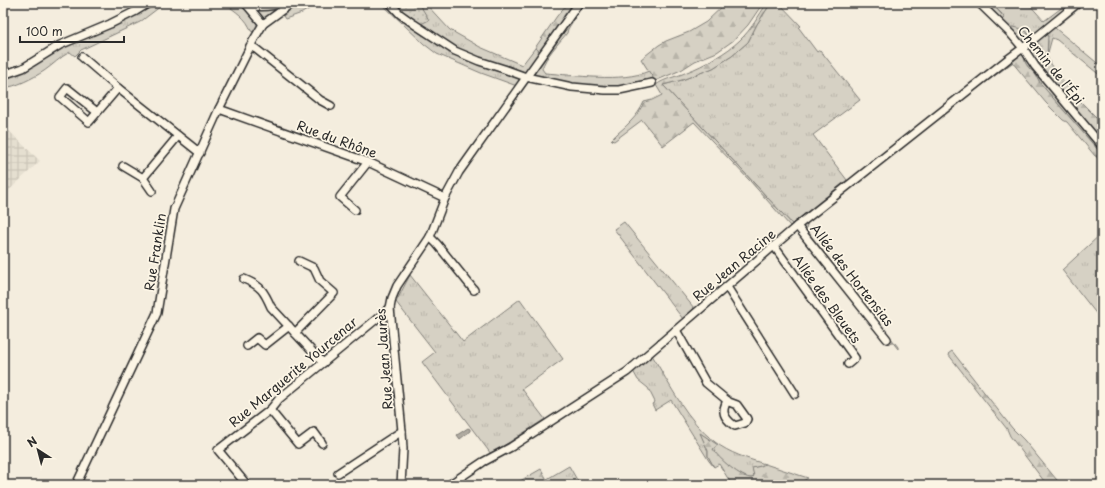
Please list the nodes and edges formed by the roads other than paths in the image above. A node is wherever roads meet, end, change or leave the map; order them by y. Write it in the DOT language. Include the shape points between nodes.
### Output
graph roads {
  1 [pos="149,3"];
  2 [pos="284,3"];
  3 [pos="292,3"];
  4 [pos="390,3"];
  5 [pos="579,3"];
  6 [pos="979,3"];
  7 [pos="1078,3"];
  8 [pos="245,4"];
  9 [pos="263,24"];
  10 [pos="250,46"];
  11 [pos="1023,48"];
  12 [pos="82,56"];
  13 [pos="3,76"];
  14 [pos="526,77"];
  15 [pos="652,83"];
  16 [pos="118,88"];
  17 [pos="330,106"];
  18 [pos="219,109"];
  19 [pos="97,112"];
  20 [pos="178,136"];
  21 [pos="1102,146"];
  22 [pos="200,152"];
  23 [pos="368,162"];
  24 [pos="123,166"];
  25 [pos="143,178"];
  26 [pos="152,191"];
  27 [pos="445,198"];
  28 [pos="355,210"];
  29 [pos="798,226"];
  30 [pos="430,237"];
  31 [pos="774,246"];
  32 [pos="299,261"];
  33 [pos="244,279"];
  34 [pos="727,286"];
  35 [pos="474,290"];
  36 [pos="390,308"];
  37 [pos="289,326"];
  38 [pos="676,330"];
  39 [pos="295,333"];
  40 [pos="887,339"];
  41 [pos="247,346"];
  42 [pos="322,363"];
  43 [pos="848,364"];
  44 [pos="795,394"];
  45 [pos="727,400"];
  46 [pos="270,410"];
  47 [pos="402,431"];
  48 [pos="322,443"];
  49 [pos="338,473"];
  50 [pos="76,485"];
  51 [pos="247,485"];
  52 [pos="401,485"];
  53 [pos="449,485"];
  1 -- 13 [label="street"];
  2 -- 8 [label="street" via="269,7"];
  3 -- 9 [label="street"];
  4 -- 14 [label="street" via="400,14 455,51"];
  5 -- 14 [label="street, Rue Jean Jaurès"];
  6 -- 11 [label="street, Chemin de l'Épi"];
  7 -- 11 [label="street, Rue Jean Racine"];
  8 -- 9 [label="street"];
  9 -- 10 [label="street, Rue Franklin"];
  10 -- 17 [label="street"];
  10 -- 18 [label="street, Rue Franklin"];
  11 -- 21 [label="street, Chemin de l'Épi"];
  11 -- 29 [label="street, Rue Jean Racine"];
  12 -- 16 [label="street"];
  14 -- 15 [label="street" via="572,88 605,90 619,90"];
  14 -- 27 [label="street, Rue Jean Jaurès" via="459,172"];
  16 -- 19 [label="street"];
  16 -- 20 [label="street"];
  18 -- 22 [label="street, Rue Franklin"];
  18 -- 23 [label="street, Rue du Rhône"];
  19 -- 19 [label="street" via="89,122 60,97 67,88"];
  20 -- 22 [label="street"];
  20 -- 25 [label="street"];
  22 -- 50 [label="street, Rue Franklin" via="174,209 157,313"];
  23 -- 27 [label="street, Rue du Rhône"];
  23 -- 28 [label="street" via="340,197"];
  24 -- 25 [label="street"];
  25 -- 26 [label="street"];
  27 -- 30 [label="street, Rue Jean Jaurès"];
  29 -- 31 [label="street, Rue Jean Racine"];
  29 -- 40 [label="street, Allée des Hortensias"];
  30 -- 35 [label="street"];
  30 -- 36 [label="street, Rue Jean Jaurès" via="397,286"];
  31 -- 34 [label="street, Rue Jean Racine"];
  31 -- 43 [label="street, Allée des Bleuets" via="855,358"];
  32 -- 39 [label="street" via="314,268 320,281 334,293"];
  33 -- 37 [label="street" via="255,283 261,289 271,307"];
  34 -- 38 [label="street, Rue Jean Racine"];
  34 -- 44 [label="street"];
  36 -- 42 [label="street, Rue Marguerite Yourcenar"];
  36 -- 47 [label="street, Rue Jean Jaurès"];
  37 -- 39 [label="street"];
  37 -- 41 [label="street" via="265,345 257,338"];
  38 -- 45 [label="street" via="706,383"];
  38 -- 53 [label="street, Rue Jean Racine" via="627,372"];
  39 -- 42 [label="street"];
  42 -- 46 [label="street, Rue Marguerite Yourcenar" via="279,399"];
  46 -- 48 [label="street" via="298,444 314,432"];
  46 -- 51 [label="street, Rue Marguerite Yourcenar" via="218,450"];
  47 -- 49 [label="street"];
  47 -- 52 [label="street, Rue Jean Jaurès" via="404,449"];
}
